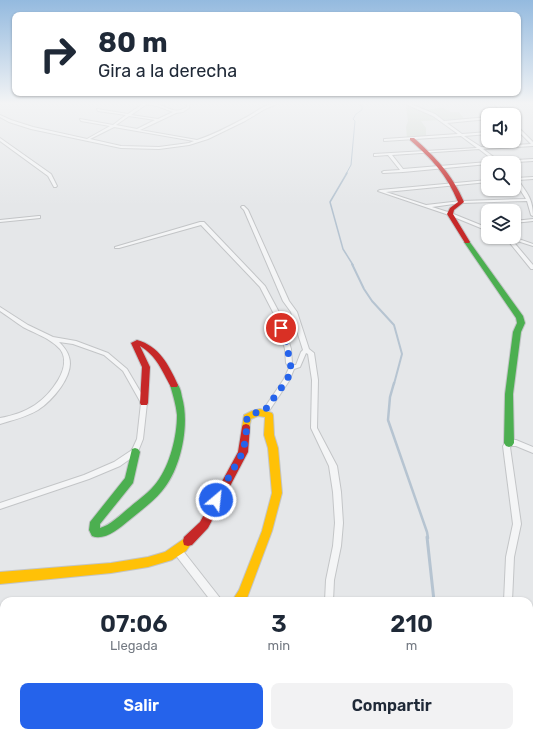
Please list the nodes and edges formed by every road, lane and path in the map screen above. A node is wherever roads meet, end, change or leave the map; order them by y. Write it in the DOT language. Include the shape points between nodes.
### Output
graph roads {
  1 [pos="75,136"];
  2 [pos="93,136"];
  3 [pos="169,136"];
  4 [pos="211,136"];
  5 [pos="438,136"];
  6 [pos="465,136"];
  7 [pos="524,136"];
  8 [pos="0,139"];
  9 [pos="88,139"];
  10 [pos="412,139"];
  11 [pos="385,140"];
  12 [pos="198,141"];
  13 [pos="533,145"];
  14 [pos="478,148"];
  15 [pos="424,152"];
  16 [pos="388,154"];
  17 [pos="376,155"];
  18 [pos="491,156"];
  19 [pos="533,160"];
  20 [pos="521,161"];
  21 [pos="481,164"];
  22 [pos="443,168"];
  23 [pos="403,170"];
  24 [pos="384,172"];
  25 [pos="521,178"];
  26 [pos="533,178"];
  27 [pos="481,182"];
  28 [pos="454,184"];
  29 [pos="55,186"];
  30 [pos="521,188"];
  31 [pos="528,200"];
  32 [pos="461,202"];
  33 [pos="423,206"];
  34 [pos="243,208"];
  35 [pos="450,214"];
  36 [pos="533,215"];
  37 [pos="39,217"];
  38 [pos="533,220"];
  39 [pos="0,221"];
  40 [pos="521,221"];
  41 [pos="475,225"];
  42 [pos="481,225"];
  43 [pos="481,227"];
  44 [pos="521,241"];
  45 [pos="514,244"];
  46 [pos="533,245"];
  47 [pos="117,247"];
  48 [pos="533,268"];
  49 [pos="0,309"];
  50 [pos="53,339"];
  51 [pos="306,350"];
  52 [pos="292,368"];
  53 [pos="144,403"];
  54 [pos="264,412"];
  55 [pos="0,421"];
  56 [pos="509,443"];
  57 [pos="533,450"];
  58 [pos="135,452"];
  59 [pos="0,506"];
  60 [pos="176,550"];
  61 [pos="0,578"];
  62 [pos="214,597"];
  63 [pos="241,597"];
  64 [pos="329,597"];
  65 [pos="508,597"];
  1 -- 9 [label="street"];
  2 -- 9 [label="street"];
  3 -- 12 [label="street"];
  4 -- 12 [label="street"];
  5 -- 10 [label="street"];
  6 -- 14 [label="street"];
  7 -- 13 [label="street"];
  8 -- 29 [label="street" via="50,175"];
  9 -- 12 [label="street" via="136,148 171,147"];
  10 -- 11 [label="street"];
  10 -- 15 [label="street"];
  13 -- 14 [label="street"];
  14 -- 15 [label="street"];
  14 -- 18 [label="street"];
  15 -- 16 [label="street"];
  15 -- 22 [label="street"];
  16 -- 17 [label="street"];
  16 -- 23 [label="street"];
  19 -- 20 [label="street"];
  21 -- 22 [label="street"];
  22 -- 23 [label="street"];
  22 -- 28 [label="street"];
  23 -- 24 [label="street"];
  25 -- 26 [label="street"];
  27 -- 28 [label="street"];
  28 -- 32 [label="street"];
  28 -- 33 [label="street" via="380,191"];
  30 -- 31 [label="street"];
  31 -- 32 [label="street"];
  31 -- 36 [label="street"];
  32 -- 33 [label="street"];
  32 -- 35 [label="street"];
  33 -- 35 [label="street"];
  34 -- 51 [label="street" via="286,302 294,312"];
  35 -- 41 [label="street"];
  35 -- 56 [label="street" via="518,314 521,323 517,332 508,394"];
  37 -- 39 [label="street"];
  38 -- 40 [label="street"];
  41 -- 42 [label="street"];
  41 -- 43 [label="street"];
  44 -- 46 [label="street"];
  45 -- 48 [label="street"];
  47 -- 52 [label="street" via="202,224 262,286 278,316"];
  49 -- 50 [label="street" via="24,325"];
  50 -- 53 [label="street" via="74,342 106,354 125,370"];
  50 -- 55 [label="street" via="65,352 68,364 65,376 47,400 37,407 22,415"];
  51 -- 52 [label="street" via="298,366"];
  51 -- 64 [label="street" via="311,353 315,380 314,428 333,466 337,492 339,523"];
  52 -- 54 [label="street" via="290,377"];
  53 -- 58 [label="street" via="140,439"];
  53 -- 58 [label="street" via="146,367 134,343 137,342 149,346 162,360 176,387 181,416 169,471 164,482 103,534 96,533 95,522 130,480"];
  54 -- 60 [label="street" via="252,413 247,417 243,452 204,525"];
  54 -- 63 [label="street" via="269,415 270,420 269,435 273,448 277,493 267,531"];
  56 -- 57 [label="street"];
  56 -- 65 [label="street" via="506,446 517,524 510,558"];
  58 -- 59 [label="street" via="117,464 86,477"];
  60 -- 61 [label="street" via="168,556 148,562 111,568"];
  60 -- 62 [label="street"];
}
